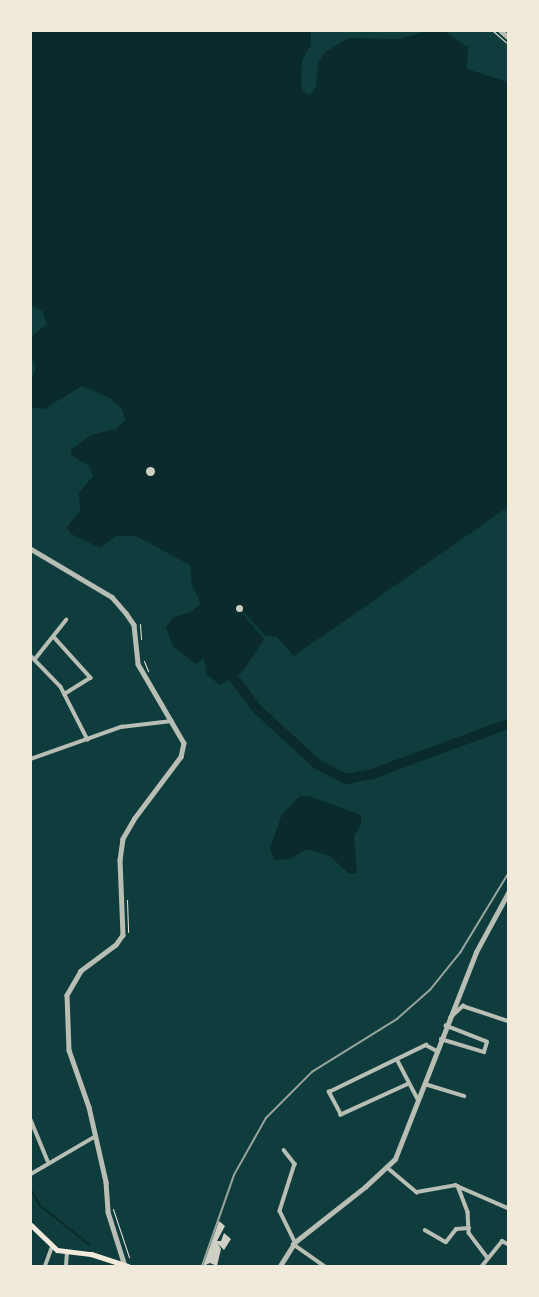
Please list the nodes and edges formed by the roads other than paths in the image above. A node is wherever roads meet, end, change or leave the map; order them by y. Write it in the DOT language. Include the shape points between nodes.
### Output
graph roads {
  1 [pos="501,31"];
  2 [pos="508,37"];
  3 [pos="31,549"];
  4 [pos="66,620"];
  5 [pos="54,637"];
  6 [pos="31,656"];
  7 [pos="35,659"];
  8 [pos="65,694"];
  9 [pos="172,721"];
  10 [pos="88,740"];
  11 [pos="31,760"];
  12 [pos="508,893"];
  13 [pos="449,1018"];
  14 [pos="508,1022"];
  15 [pos="446,1026"];
  16 [pos="441,1039"];
  17 [pos="437,1051"];
  18 [pos="397,1059"];
  19 [pos="408,1084"];
  20 [pos="425,1084"];
  21 [pos="464,1096"];
  22 [pos="419,1102"];
  23 [pos="31,1120"];
  24 [pos="96,1136"];
  25 [pos="284,1150"];
  26 [pos="48,1162"];
  27 [pos="388,1168"];
  28 [pos="31,1174"];
  29 [pos="458,1186"];
  30 [pos="508,1208"];
  31 [pos="31,1225"];
  32 [pos="469,1228"];
  33 [pos="425,1230"];
  34 [pos="294,1243"];
  35 [pos="508,1244"];
  36 [pos="52,1247"];
  37 [pos="67,1252"];
  38 [pos="488,1258"];
  39 [pos="45,1266"];
  40 [pos="66,1266"];
  41 [pos="126,1266"];
  42 [pos="280,1266"];
  43 [pos="325,1266"];
  44 [pos="482,1266"];
  1 -- 2 [label="street"];
  3 -- 9 [label="street" via="112,597 126,613 134,625 138,664"];
  4 -- 5 [label="street"];
  5 -- 7 [label="street"];
  5 -- 8 [label="street" via="91,678"];
  6 -- 7 [label="street"];
  7 -- 8 [label="street"];
  8 -- 10 [label="street"];
  9 -- 10 [label="street" via="121,727"];
  9 -- 24 [label="street" via="184,741 184,751 132,823 122,847 123,935 116,945 81,971 67,995 69,1050"];
  10 -- 11 [label="street"];
  12 -- 13 [label="street" via="476,952"];
  13 -- 14 [label="street" via="463,1006"];
  13 -- 15 [label="street"];
  15 -- 16 [label="street"];
  15 -- 16 [label="street" via="487,1042 484,1052"];
  16 -- 17 [label="street"];
  17 -- 18 [label="street" via="426,1045"];
  17 -- 20 [label="street"];
  18 -- 19 [label="street"];
  18 -- 19 [label="street" via="329,1092 341,1115"];
  19 -- 22 [label="street"];
  20 -- 21 [label="street"];
  20 -- 22 [label="street"];
  22 -- 27 [label="street" via="400,1149"];
  23 -- 26 [label="street"];
  24 -- 26 [label="street"];
  24 -- 41 [label="street" via="108,1212"];
  25 -- 34 [label="street" via="295,1164 280,1211"];
  26 -- 28 [label="street"];
  27 -- 29 [label="street" via="417,1192"];
  27 -- 34 [label="street"];
  29 -- 30 [label="street"];
  29 -- 32 [label="street"];
  31 -- 36 [label="main road"];
  32 -- 33 [label="street" via="456,1229 446,1242"];
  32 -- 38 [label="street"];
  34 -- 42 [label="street"];
  34 -- 43 [label="street"];
  35 -- 38 [label="street" via="502,1241"];
  36 -- 37 [label="main road"];
  36 -- 39 [label="street"];
  37 -- 40 [label="street"];
  37 -- 41 [label="main road" via="105,1257"];
  38 -- 44 [label="street"];
}
